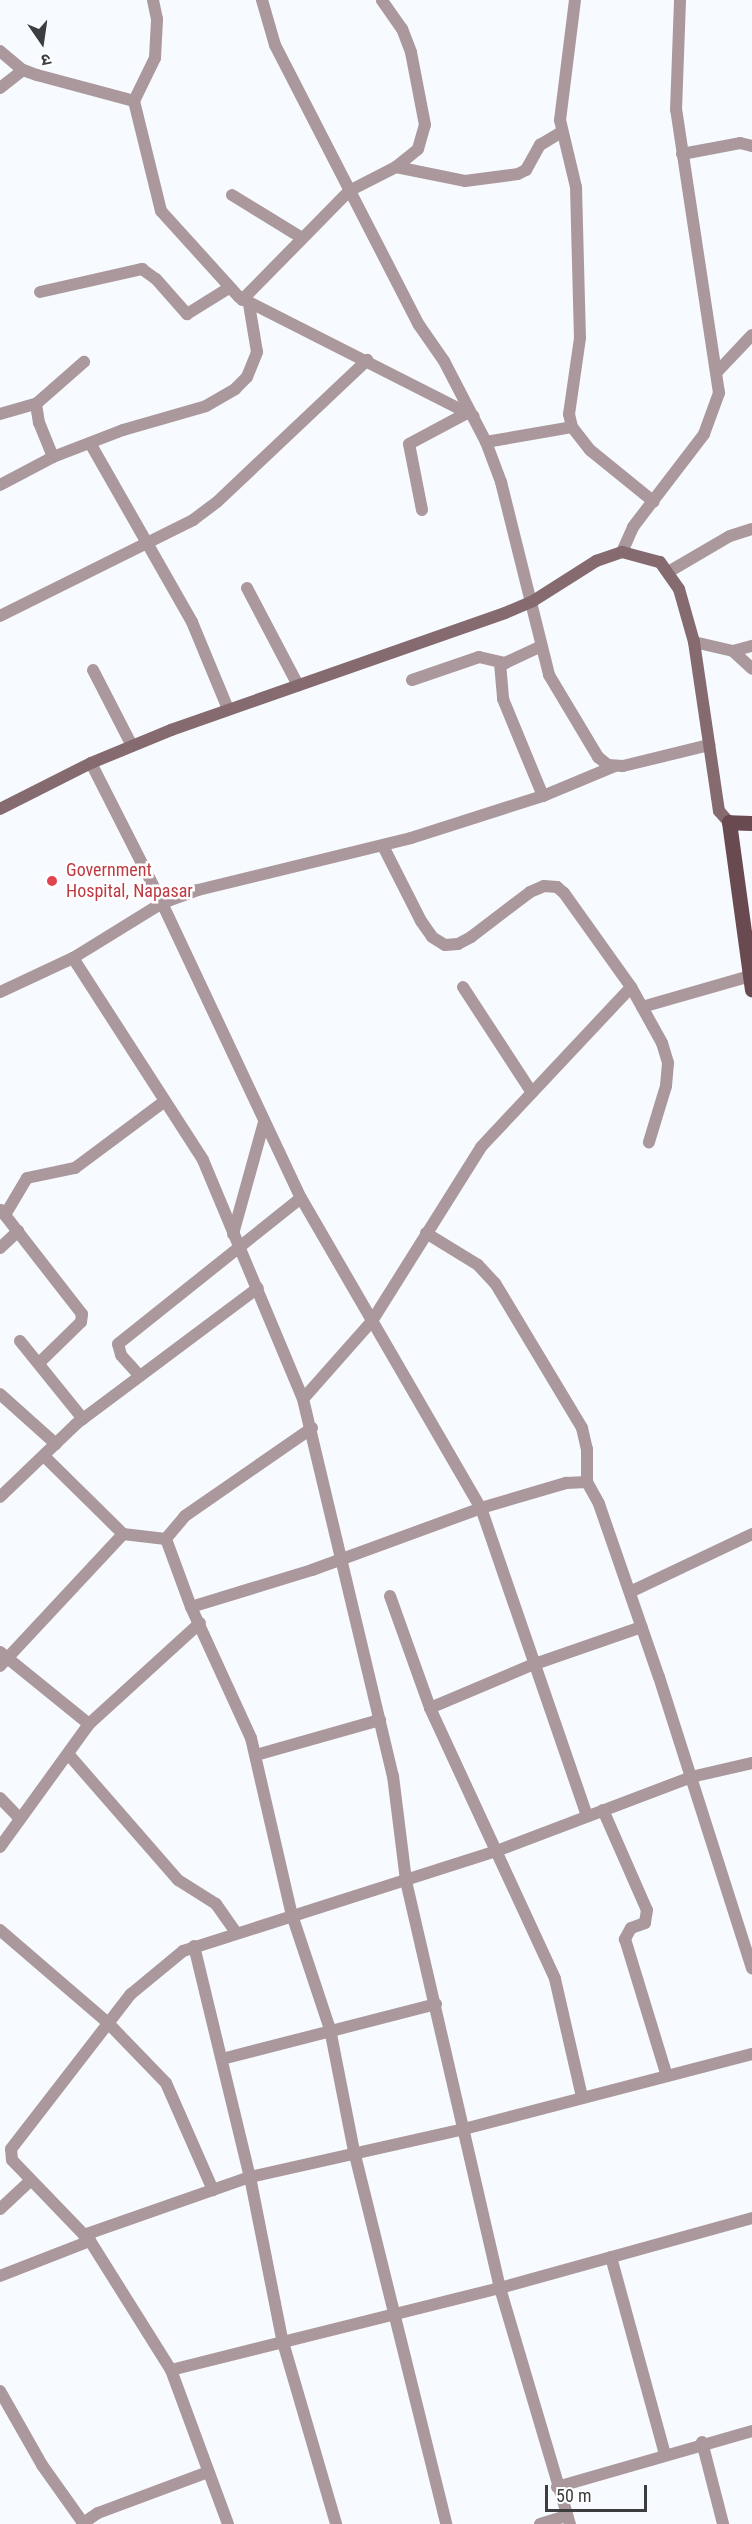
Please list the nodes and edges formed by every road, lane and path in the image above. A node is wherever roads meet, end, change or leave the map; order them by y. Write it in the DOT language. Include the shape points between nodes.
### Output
graph roads {
  1 [pos="153,0"];
  2 [pos="262,0"];
  3 [pos="382,0"];
  4 [pos="575,0"];
  5 [pos="680,0"];
  6 [pos="0,51"];
  7 [pos="23,70"];
  8 [pos="0,88"];
  9 [pos="134,101"];
  10 [pos="560,133"];
  11 [pos="752,146"];
  12 [pos="682,154"];
  13 [pos="396,167"];
  14 [pos="350,191"];
  15 [pos="232,195"];
  16 [pos="302,238"];
  17 [pos="229,288"];
  18 [pos="40,292"];
  19 [pos="246,302"];
  20 [pos="752,335"];
  21 [pos="368,360"];
  22 [pos="84,362"];
  23 [pos="717,372"];
  24 [pos="36,404"];
  25 [pos="0,414"];
  26 [pos="471,415"];
  27 [pos="572,426"];
  28 [pos="486,442"];
  29 [pos="90,443"];
  30 [pos="53,457"];
  31 [pos="0,485"];
  32 [pos="654,502"];
  33 [pos="422,510"];
  34 [pos="752,529"];
  35 [pos="146,544"];
  36 [pos="622,552"];
  37 [pos="670,571"];
  38 [pos="247,588"];
  39 [pos="533,601"];
  40 [pos="0,616"];
  41 [pos="694,642"];
  42 [pos="541,646"];
  43 [pos="752,646"];
  44 [pos="733,651"];
  45 [pos="500,663"];
  46 [pos="752,669"];
  47 [pos="93,670"];
  48 [pos="412,680"];
  49 [pos="298,685"];
  50 [pos="228,709"];
  51 [pos="709,745"];
  52 [pos="132,746"];
  53 [pos="91,763"];
  54 [pos="615,766"];
  55 [pos="543,796"];
  56 [pos="0,809"];
  57 [pos="729,822"];
  58 [pos="752,824"];
  59 [pos="383,846"];
  60 [pos="162,903"];
  61 [pos="73,958"];
  62 [pos="751,982"];
  63 [pos="463,987"];
  64 [pos="631,987"];
  65 [pos="0,992"];
  66 [pos="642,1007"];
  67 [pos="532,1093"];
  68 [pos="165,1101"];
  69 [pos="264,1122"];
  70 [pos="649,1142"];
  71 [pos="300,1198"];
  72 [pos="2,1212"];
  73 [pos="18,1231"];
  74 [pos="426,1233"];
  75 [pos="233,1234"];
  76 [pos="0,1248"];
  77 [pos="239,1250"];
  78 [pos="258,1288"];
  79 [pos="372,1321"];
  80 [pos="20,1341"];
  81 [pos="39,1363"];
  82 [pos="138,1374"];
  83 [pos="0,1394"];
  84 [pos="303,1400"];
  85 [pos="83,1419"];
  86 [pos="312,1428"];
  87 [pos="56,1444"];
  88 [pos="44,1456"];
  89 [pos="587,1482"];
  90 [pos="0,1497"];
  91 [pos="481,1508"];
  92 [pos="123,1534"];
  93 [pos="752,1534"];
  94 [pos="166,1539"];
  95 [pos="342,1556"];
  96 [pos="630,1592"];
  97 [pos="390,1596"];
  98 [pos="191,1607"];
  99 [pos="200,1623"];
  100 [pos="642,1627"];
  101 [pos="3,1659"];
  102 [pos="532,1665"];
  103 [pos="430,1708"];
  104 [pos="380,1720"];
  105 [pos="89,1724"];
  106 [pos="69,1755"];
  107 [pos="256,1755"];
  108 [pos="752,1763"];
  109 [pos="691,1777"];
  110 [pos="0,1798"];
  111 [pos="603,1810"];
  112 [pos="587,1816"];
  113 [pos="20,1819"];
  114 [pos="0,1847"];
  115 [pos="494,1852"];
  116 [pos="406,1881"];
  117 [pos="292,1915"];
  118 [pos="0,1930"];
  119 [pos="236,1933"];
  120 [pos="194,1946"];
  121 [pos="752,1969"];
  122 [pos="436,2004"];
  123 [pos="108,2023"];
  124 [pos="330,2029"];
  125 [pos="752,2054"];
  126 [pos="222,2059"];
  127 [pos="667,2076"];
  128 [pos="582,2097"];
  129 [pos="464,2129"];
  130 [pos="0,2147"];
  131 [pos="354,2151"];
  132 [pos="11,2155"];
  133 [pos="250,2177"];
  134 [pos="31,2180"];
  135 [pos="213,2190"];
  136 [pos="0,2210"];
  137 [pos="752,2218"];
  138 [pos="87,2238"];
  139 [pos="611,2257"];
  140 [pos="0,2276"];
  141 [pos="500,2288"];
  142 [pos="392,2312"];
  143 [pos="282,2339"];
  144 [pos="171,2370"];
  145 [pos="0,2391"];
  146 [pos="752,2431"];
  147 [pos="702,2442"];
  148 [pos="665,2454"];
  149 [pos="208,2472"];
  150 [pos="557,2487"];
  151 [pos="568,2520"];
  152 [pos="83,2523"];
  153 [pos="228,2524"];
  154 [pos="336,2524"];
  155 [pos="446,2524"];
  156 [pos="540,2524"];
  157 [pos="723,2524"];
  1 -- 9 [label="street" via="157,19 155,58"];
  2 -- 14 [label="street" via="275,45"];
  3 -- 13 [label="street" via="402,29 411,52 425,125 418,149"];
  4 -- 10 [label="street"];
  5 -- 12 [label="street" via="675,82"];
  6 -- 7 [label="street"];
  7 -- 8 [label="street"];
  7 -- 9 [label="street"];
  9 -- 17 [label="street" via="161,211"];
  10 -- 13 [label="street" via="540,145 526,170 518,174 465,182"];
  10 -- 27 [label="street" via="576,187 580,338 569,414"];
  11 -- 12 [label="street" via="740,144"];
  12 -- 23 [label="street"];
  13 -- 14 [label="street"];
  14 -- 16 [label="street"];
  14 -- 26 [label="street"];
  15 -- 16 [label="street"];
  16 -- 19 [label="street"];
  17 -- 18 [label="street" via="187,315 156,279 142,269"];
  17 -- 19 [label="street"];
  19 -- 21 [label="street"];
  19 -- 29 [label="street" via="257,352 247,377 235,389 206,406 149,421"];
  20 -- 23 [label="street"];
  21 -- 26 [label="street"];
  21 -- 35 [label="street" via="217,502 174,531"];
  22 -- 24 [label="street"];
  23 -- 32 [label="street" via="717,403 704,434"];
  24 -- 25 [label="street"];
  24 -- 30 [label="street"];
  26 -- 28 [label="street"];
  26 -- 33 [label="street" via="409,444"];
  27 -- 28 [label="street"];
  27 -- 32 [label="street" via="590,450"];
  28 -- 39 [label="street"];
  29 -- 30 [label="street"];
  29 -- 35 [label="street"];
  30 -- 31 [label="street"];
  32 -- 36 [label="street" via="633,527"];
  34 -- 37 [label="street" via="730,536"];
  35 -- 40 [label="street"];
  35 -- 50 [label="street" via="192,622"];
  36 -- 37 [label="main road" via="647,556"];
  36 -- 39 [label="main road" via="596,561"];
  37 -- 41 [label="main road"];
  38 -- 49 [label="street"];
  39 -- 42 [label="street"];
  39 -- 49 [label="main road"];
  41 -- 44 [label="street"];
  41 -- 51 [label="main road"];
  42 -- 45 [label="street"];
  42 -- 54 [label="street" via="549,675 598,758"];
  43 -- 44 [label="street"];
  44 -- 46 [label="street"];
  45 -- 48 [label="street" via="479,657"];
  45 -- 55 [label="street" via="503,699"];
  47 -- 52 [label="street"];
  49 -- 50 [label="main road"];
  50 -- 52 [label="main road"];
  51 -- 54 [label="street"];
  51 -- 57 [label="main road" via="719,811"];
  52 -- 53 [label="main road"];
  53 -- 56 [label="main road"];
  53 -- 60 [label="street"];
  54 -- 55 [label="street"];
  55 -- 59 [label="street"];
  57 -- 58 [label="main road"];
  57 -- 62 [label="main road"];
  59 -- 60 [label="street" via="198,890"];
  59 -- 64 [label="street" via="421,921 432,937 445,945 471,937 530,892 544,886 557,887"];
  60 -- 61 [label="street"];
  60 -- 69 [label="street"];
  61 -- 65 [label="street"];
  61 -- 68 [label="street"];
  62 -- 66 [label="street"];
  63 -- 67 [label="street"];
  64 -- 66 [label="street"];
  64 -- 67 [label="street"];
  66 -- 70 [label="street" via="668,1063 666,1086"];
  67 -- 74 [label="street" via="482,1147"];
  68 -- 72 [label="street" via="75,1168 27,1178"];
  68 -- 75 [label="street" via="203,1160"];
  69 -- 71 [label="street"];
  69 -- 75 [label="street"];
  71 -- 77 [label="street"];
  71 -- 79 [label="street"];
  72 -- 73 [label="street"];
  73 -- 76 [label="street"];
  73 -- 81 [label="street" via="82,1314 81,1322"];
  74 -- 79 [label="street"];
  74 -- 89 [label="street" via="478,1266 495,1283 582,1428 587,1449"];
  75 -- 77 [label="street"];
  77 -- 78 [label="street"];
  77 -- 82 [label="street" via="118,1344"];
  78 -- 82 [label="street"];
  78 -- 84 [label="street"];
  79 -- 84 [label="street"];
  79 -- 91 [label="street"];
  80 -- 81 [label="street"];
  81 -- 85 [label="street"];
  82 -- 85 [label="street"];
  83 -- 87 [label="street"];
  84 -- 86 [label="street"];
  85 -- 87 [label="street"];
  86 -- 94 [label="street" via="184,1516"];
  86 -- 95 [label="street"];
  87 -- 88 [label="street"];
  88 -- 90 [label="street"];
  88 -- 92 [label="street"];
  89 -- 91 [label="street" via="566,1483"];
  89 -- 96 [label="street" via="599,1504"];
  91 -- 95 [label="street"];
  91 -- 102 [label="street"];
  92 -- 94 [label="street"];
  92 -- 101 [label="street"];
  93 -- 96 [label="street"];
  94 -- 98 [label="street"];
  95 -- 98 [label="street" via="312,1570"];
  95 -- 104 [label="street"];
  96 -- 100 [label="street"];
  97 -- 103 [label="street"];
  98 -- 99 [label="street"];
  99 -- 105 [label="street"];
  99 -- 107 [label="street"];
  100 -- 102 [label="street"];
  100 -- 109 [label="street"];
  101 -- 105 [label="street"];
  102 -- 103 [label="street"];
  102 -- 112 [label="street"];
  103 -- 115 [label="street"];
  104 -- 107 [label="street"];
  104 -- 116 [label="street" via="393,1776"];
  105 -- 106 [label="street"];
  106 -- 113 [label="street"];
  106 -- 119 [label="street" via="178,1880 216,1904"];
  107 -- 117 [label="street"];
  108 -- 109 [label="street"];
  109 -- 111 [label="street"];
  109 -- 121 [label="street"];
  110 -- 113 [label="street"];
  111 -- 112 [label="street"];
  111 -- 127 [label="street" via="647,1910 645,1923 631,1928 625,1939"];
  112 -- 115 [label="street"];
  113 -- 114 [label="street"];
  115 -- 116 [label="street"];
  115 -- 128 [label="street" via="555,1978"];
  116 -- 117 [label="street"];
  116 -- 122 [label="street"];
  117 -- 119 [label="street"];
  117 -- 124 [label="street"];
  118 -- 123 [label="street"];
  119 -- 120 [label="street"];
  120 -- 123 [label="street" via="131,1994"];
  120 -- 126 [label="street"];
  122 -- 124 [label="street"];
  122 -- 129 [label="street"];
  123 -- 132 [label="street"];
  123 -- 135 [label="street" via="166,2083"];
  124 -- 126 [label="street"];
  124 -- 131 [label="street"];
  125 -- 127 [label="street"];
  126 -- 133 [label="street"];
  127 -- 128 [label="street"];
  128 -- 129 [label="street"];
  129 -- 131 [label="street"];
  129 -- 141 [label="street"];
  130 -- 132 [label="street"];
  131 -- 133 [label="street"];
  131 -- 142 [label="street"];
  132 -- 134 [label="street"];
  133 -- 135 [label="street"];
  133 -- 143 [label="street"];
  134 -- 136 [label="street"];
  134 -- 138 [label="street"];
  135 -- 138 [label="street"];
  137 -- 139 [label="street"];
  138 -- 140 [label="street"];
  138 -- 144 [label="street"];
  139 -- 141 [label="street"];
  139 -- 148 [label="street"];
  141 -- 142 [label="street"];
  141 -- 150 [label="street"];
  142 -- 143 [label="street"];
  142 -- 155 [label="street"];
  143 -- 144 [label="street"];
  143 -- 154 [label="street"];
  144 -- 149 [label="street"];
  145 -- 152 [label="street" via="42,2464"];
  146 -- 147 [label="street"];
  147 -- 148 [label="street"];
  147 -- 157 [label="street"];
  148 -- 150 [label="street"];
  149 -- 152 [label="street" via="98,2513"];
  149 -- 153 [label="street"];
  150 -- 151 [label="street"];
  151 -- 156 [label="street"];
}
